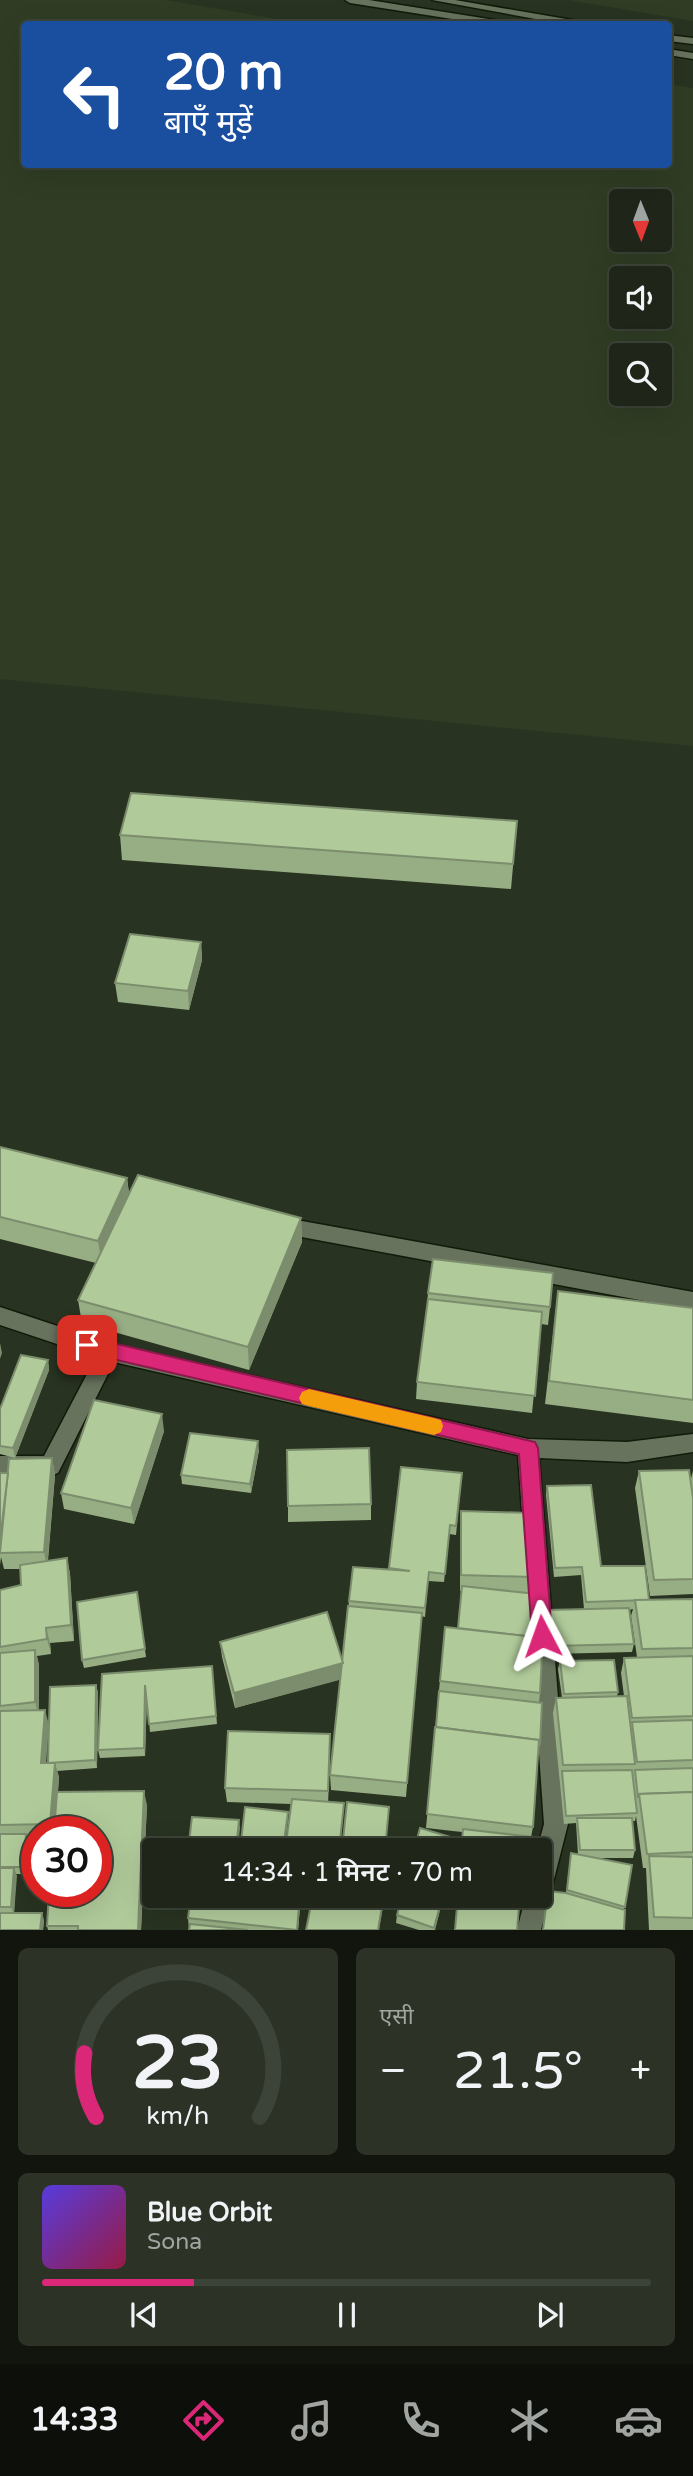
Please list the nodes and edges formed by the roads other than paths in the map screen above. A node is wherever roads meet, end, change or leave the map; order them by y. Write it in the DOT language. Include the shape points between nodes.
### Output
graph roads {
  1 [pos="350,0"];
  2 [pos="437,0"];
  3 [pos="482,21"];
  4 [pos="560,21"];
  5 [pos="672,38"];
  6 [pos="693,41"];
  7 [pos="672,53"];
  8 [pos="693,56"];
  9 [pos="264,1222"];
  10 [pos="693,1301"];
  11 [pos="0,1316"];
  12 [pos="109,1352"];
  13 [pos="693,1443"];
  14 [pos="528,1448"];
  15 [pos="0,1466"];
  16 [pos="552,1839"];
  17 [pos="534,1908"];
  18 [pos="529,1930"];
  1 -- 3 [label="street"];
  2 -- 4 [label="street"];
  5 -- 6 [label="street"];
  7 -- 8 [label="street"];
  9 -- 10 [label="street"];
  11 -- 12 [label="street"];
  12 -- 14 [label="street"];
  12 -- 15 [label="street" via="50,1466"];
  13 -- 14 [label="street" via="627,1452"];
  14 -- 16 [label="street" via="556,1824"];
  17 -- 18 [label="street"];
}
